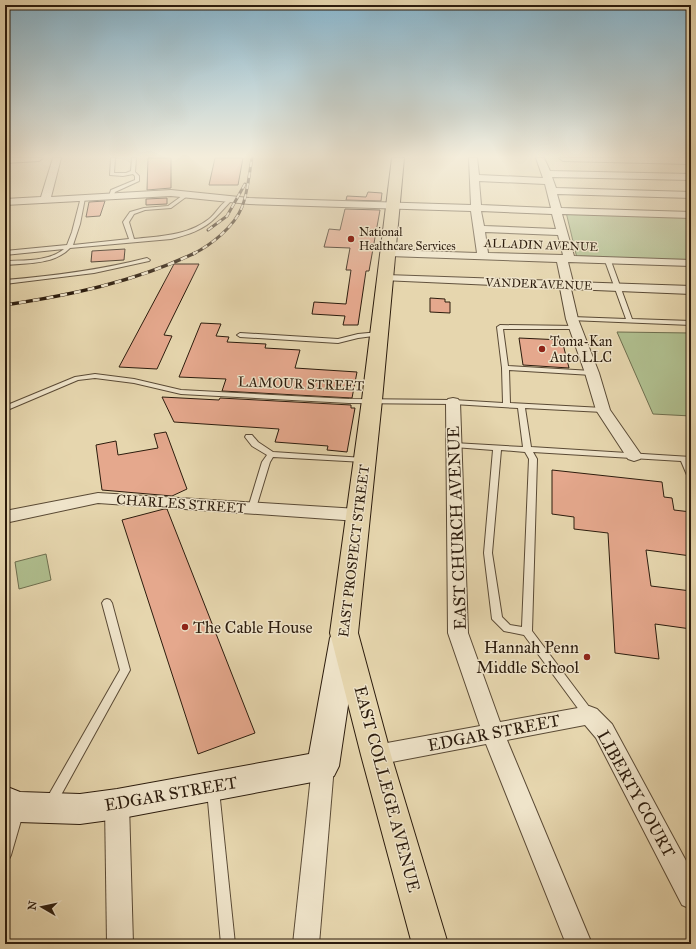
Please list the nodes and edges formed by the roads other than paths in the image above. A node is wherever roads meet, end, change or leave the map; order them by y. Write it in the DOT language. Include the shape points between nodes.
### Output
graph roads {
  1 [pos="82,202"];
  2 [pos="176,202"];
  3 [pos="225,202"];
  4 [pos="286,202"];
  5 [pos="394,202"];
  6 [pos="476,202"];
  7 [pos="555,202"];
  8 [pos="394,206"];
  9 [pos="476,208"];
  10 [pos="557,210"];
  11 [pos="691,214"];
  12 [pos="479,229"];
  13 [pos="563,232"];
  14 [pos="132,240"];
  15 [pos="68,248"];
  16 [pos="5,253"];
  17 [pos="389,253"];
  18 [pos="483,255"];
  19 [pos="565,259"];
  20 [pos="147,260"];
  21 [pos="608,261"];
  22 [pos="5,263"];
  23 [pos="691,263"];
  24 [pos="386,278"];
  25 [pos="5,282"];
  26 [pos="568,285"];
  27 [pos="616,287"];
  28 [pos="691,290"];
  29 [pos="629,320"];
  30 [pos="574,323"];
  31 [pos="691,323"];
  32 [pos="379,334"];
  33 [pos="240,335"];
  34 [pos="505,368"];
  35 [pos="592,373"];
  36 [pos="372,400"];
  37 [pos="453,402"];
  38 [pos="506,405"];
  39 [pos="521,405"];
  40 [pos="5,409"];
  41 [pos="603,410"];
  42 [pos="249,437"];
  43 [pos="454,445"];
  44 [pos="497,447"];
  45 [pos="527,449"];
  46 [pos="271,454"];
  47 [pos="634,456"];
  48 [pos="688,459"];
  49 [pos="365,460"];
  50 [pos="691,475"];
  51 [pos="252,508"];
  52 [pos="358,515"];
  53 [pos="5,517"];
  54 [pos="106,603"];
  55 [pos="527,632"];
  56 [pos="344,633"];
  57 [pos="589,715"];
  58 [pos="493,733"];
  59 [pos="376,755"];
  60 [pos="323,766"];
  61 [pos="212,787"];
  62 [pos="118,804"];
  63 [pos="19,807"];
  64 [pos="5,855"];
  65 [pos="691,896"];
  66 [pos="120,944"];
  67 [pos="228,944"];
  68 [pos="306,944"];
  69 [pos="430,944"];
  70 [pos="579,944"];
  1 -- 15 [label="lane" via="79,220"];
  2 -- 14 [label="lane" via="169,207 144,209 132,213 126,222"];
  3 -- 14 [label="lane" via="215,217 186,233 171,237"];
  4 -- 8 [label="street"];
  5 -- 8 [label="main road, EAST PROSPECT STREET"];
  6 -- 9 [label="street"];
  7 -- 10 [label="street"];
  8 -- 9 [label="street"];
  8 -- 17 [label="main road, EAST PROSPECT STREET"];
  9 -- 10 [label="street"];
  9 -- 12 [label="street"];
  10 -- 11 [label="street"];
  10 -- 13 [label="street"];
  12 -- 13 [label="street"];
  12 -- 18 [label="street"];
  13 -- 19 [label="street"];
  14 -- 15 [label="lane"];
  15 -- 16 [label="lane"];
  15 -- 22 [label="lane" via="57,255"];
  17 -- 18 [label="street, ALLADIN AVENUE"];
  17 -- 24 [label="main road, EAST PROSPECT STREET"];
  18 -- 19 [label="street, ALLADIN AVENUE"];
  19 -- 21 [label="street, ALLADIN AVENUE"];
  19 -- 26 [label="street"];
  20 -- 25 [label="lane" via="120,268 83,274"];
  21 -- 23 [label="street, ALLADIN AVENUE"];
  21 -- 27 [label="lane"];
  24 -- 26 [label="street, VANDER AVENUE"];
  24 -- 32 [label="main road, EAST PROSPECT STREET"];
  26 -- 27 [label="street, VANDER AVENUE"];
  26 -- 30 [label="street" via="564,290"];
  27 -- 28 [label="street, VANDER AVENUE"];
  27 -- 29 [label="lane"];
  29 -- 30 [label="lane"];
  29 -- 31 [label="lane"];
  30 -- 34 [label="lane" via="500,327"];
  30 -- 35 [label="street"];
  32 -- 33 [label="lane" via="338,340"];
  32 -- 36 [label="main road, EAST PROSPECT STREET"];
  34 -- 35 [label="lane"];
  34 -- 38 [label="lane"];
  35 -- 41 [label="street"];
  36 -- 37 [label="lane, LAMOUR STREET"];
  36 -- 40 [label="lane, LAMOUR STREET" via="181,392 134,381 95,376 77,378"];
  36 -- 49 [label="main road, EAST PROSPECT STREET"];
  37 -- 38 [label="lane, LAMOUR STREET"];
  37 -- 43 [label="street, EAST CHURCH AVENUE"];
  38 -- 39 [label="lane, LAMOUR STREET"];
  39 -- 41 [label="lane, LAMOUR STREET"];
  39 -- 45 [label="lane"];
  41 -- 47 [label="street"];
  42 -- 46 [label="lane"];
  43 -- 44 [label="lane"];
  43 -- 58 [label="street, EAST CHURCH AVENUE" via="458,633"];
  44 -- 45 [label="lane"];
  44 -- 55 [label="lane" via="488,553 497,619 508,628"];
  45 -- 47 [label="lane"];
  45 -- 55 [label="lane" via="533,459"];
  46 -- 49 [label="lane"];
  46 -- 51 [label="lane" via="266,462"];
  47 -- 48 [label="lane"];
  48 -- 50 [label="lane"];
  49 -- 52 [label="main road, EAST PROSPECT STREET"];
  51 -- 52 [label="street, CHARLES STREET"];
  51 -- 53 [label="street, CHARLES STREET" via="98,498"];
  52 -- 56 [label="main road, EAST PROSPECT STREET"];
  54 -- 63 [label="lane" via="125,670"];
  55 -- 57 [label="lane"];
  56 -- 59 [label="main road, EAST COLLEGE AVENUE"];
  56 -- 60 [label="street, EAST PROSPECT STREET"];
  57 -- 58 [label="street, EDGAR STREET"];
  57 -- 65 [label="street, LIBERTY COURT" via="604,730"];
  58 -- 59 [label="street, EDGAR STREET"];
  58 -- 70 [label="street, EAST CHURCH AVENUE"];
  59 -- 69 [label="main road, EAST COLLEGE AVENUE"];
  60 -- 61 [label="street, EDGAR STREET"];
  60 -- 68 [label="street, EAST PROSPECT STREET"];
  61 -- 62 [label="street, EDGAR STREET"];
  61 -- 67 [label="lane"];
  62 -- 63 [label="street, EDGAR STREET" via="80,808"];
  62 -- 66 [label="street"];
  63 -- 64 [label="lane"];
}
